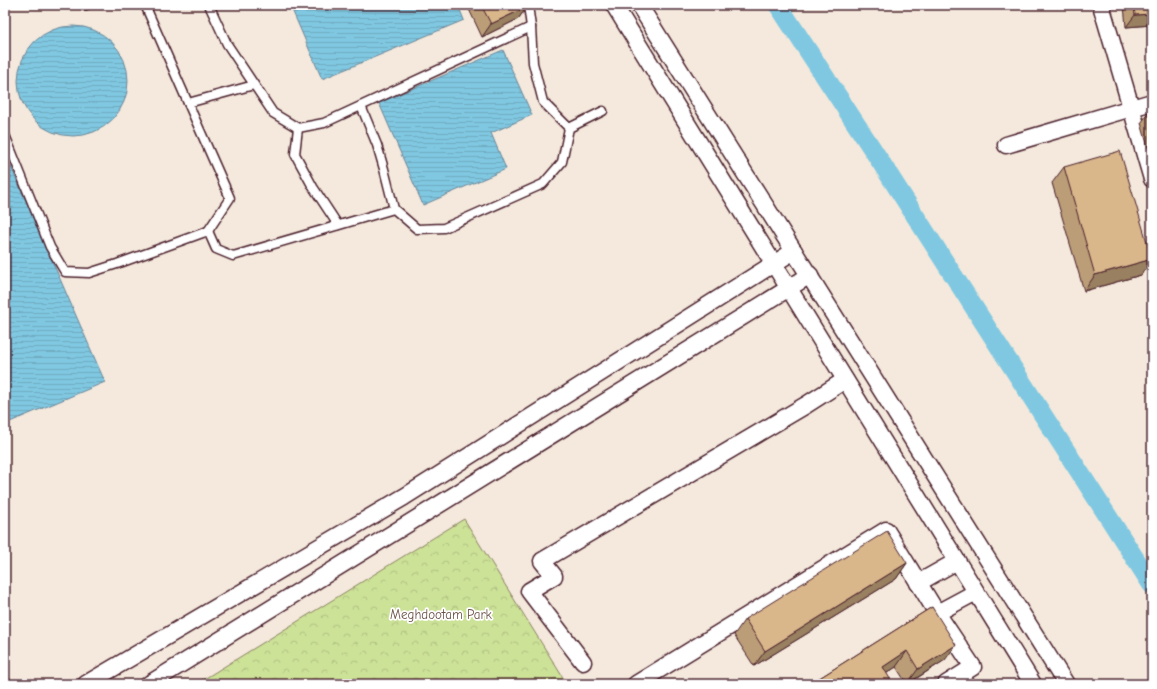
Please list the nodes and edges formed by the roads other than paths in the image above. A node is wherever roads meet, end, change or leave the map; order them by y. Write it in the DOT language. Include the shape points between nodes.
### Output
graph roads {
  1 [pos="145,5"];
  2 [pos="209,5"];
  3 [pos="528,5"];
  4 [pos="614,5"];
  5 [pos="639,5"];
  6 [pos="1101,5"];
  7 [pos="531,27"];
  8 [pos="254,85"];
  9 [pos="1152,102"];
  10 [pos="188,103"];
  11 [pos="361,106"];
  12 [pos="1132,108"];
  13 [pos="603,111"];
  14 [pos="298,128"];
  15 [pos="569,128"];
  16 [pos="5,135"];
  17 [pos="1006,145"];
  18 [pos="1152,179"];
  19 [pos="394,209"];
  20 [pos="338,226"];
  21 [pos="208,232"];
  22 [pos="794,251"];
  23 [pos="774,264"];
  24 [pos="810,275"];
  25 [pos="789,288"];
  26 [pos="845,380"];
  27 [pos="956,561"];
  28 [pos="918,583"];
  29 [pos="976,592"];
  30 [pos="937,613"];
  31 [pos="583,662"];
  32 [pos="1028,682"];
  33 [pos="86,684"];
  34 [pos="149,684"];
  35 [pos="636,684"];
  36 [pos="946,684"];
  37 [pos="1066,684"];
  1 -- 10 [label="lane"];
  2 -- 8 [label="lane" via="227,44"];
  3 -- 7 [label="lane"];
  4 -- 23 [label="street"];
  5 -- 22 [label="street"];
  6 -- 12 [label="street"];
  7 -- 11 [label="lane"];
  7 -- 15 [label="lane" via="533,63 543,102"];
  8 -- 10 [label="lane"];
  8 -- 14 [label="lane" via="273,112"];
  9 -- 12 [label="street"];
  10 -- 21 [label="lane" via="230,198"];
  11 -- 14 [label="lane" via="324,123"];
  11 -- 19 [label="lane" via="377,145"];
  12 -- 17 [label="street"];
  12 -- 18 [label="street"];
  13 -- 15 [label="lane"];
  14 -- 20 [label="lane" via="295,154"];
  15 -- 19 [label="lane" via="562,162 543,184 444,228 417,229"];
  16 -- 21 [label="lane" via="50,247 65,272 89,273"];
  19 -- 20 [label="lane"];
  20 -- 21 [label="lane" via="233,256 216,249"];
  22 -- 23 [label="street"];
  22 -- 24 [label="street"];
  23 -- 25 [label="street"];
  23 -- 33 [label="street" via="404,497"];
  24 -- 25 [label="street"];
  24 -- 37 [label="street"];
  25 -- 26 [label="street"];
  25 -- 34 [label="street"];
  26 -- 27 [label="street"];
  26 -- 31 [label="street" via="542,561 554,576 529,590"];
  27 -- 28 [label="street"];
  27 -- 29 [label="street"];
  28 -- 30 [label="street"];
  28 -- 35 [label="street" via="886,530"];
  29 -- 30 [label="street"];
  29 -- 32 [label="street"];
  30 -- 36 [label="street" via="973,667"];
}
